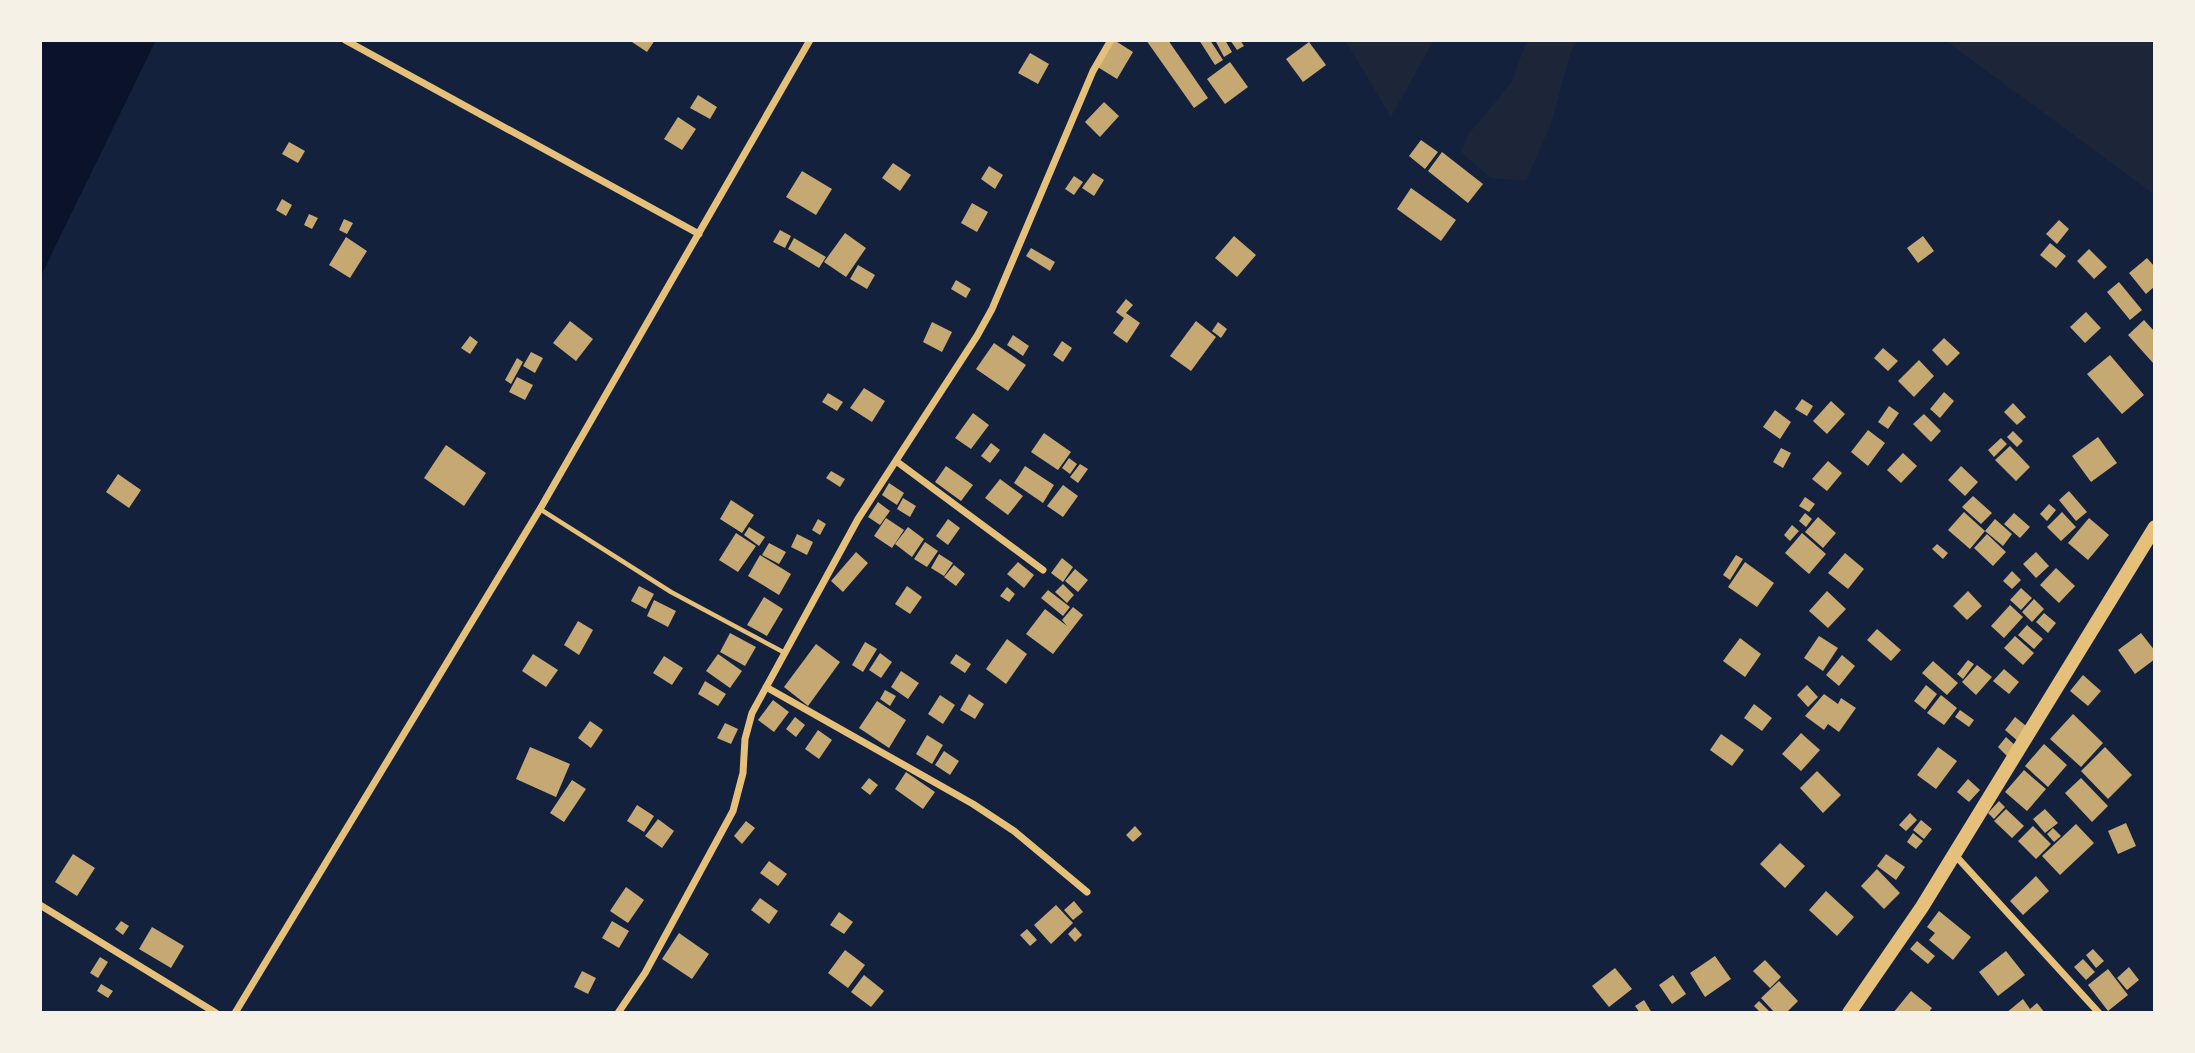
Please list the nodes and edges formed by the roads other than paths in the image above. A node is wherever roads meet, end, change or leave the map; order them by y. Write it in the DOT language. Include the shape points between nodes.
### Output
graph roads {
  1 [pos="345,40"];
  2 [pos="810,40"];
  3 [pos="1111,40"];
  4 [pos="699,234"];
  5 [pos="896,461"];
  6 [pos="540,509"];
  7 [pos="2155,527"];
  8 [pos="1043,570"];
  9 [pos="785,653"];
  10 [pos="766,687"];
  11 [pos="1955,855"];
  12 [pos="1087,892"];
  13 [pos="40,905"];
  14 [pos="216,1013"];
  15 [pos="234,1013"];
  16 [pos="618,1013"];
  17 [pos="1849,1013"];
  18 [pos="2099,1013"];
  1 -- 4 [label="street"];
  2 -- 4 [label="street"];
  3 -- 5 [label="street" via="1093,71 992,309"];
  4 -- 6 [label="street"];
  5 -- 8 [label="street"];
  5 -- 9 [label="street" via="858,519"];
  6 -- 9 [label="lane" via="671,592"];
  6 -- 15 [label="street"];
  7 -- 11 [label="main road"];
  9 -- 10 [label="street"];
  10 -- 12 [label="street" via="973,804"];
  10 -- 16 [label="street" via="745,739 743,774 733,811 645,973"];
  11 -- 17 [label="main road"];
  11 -- 18 [label="street"];
  13 -- 14 [label="street"];
}
